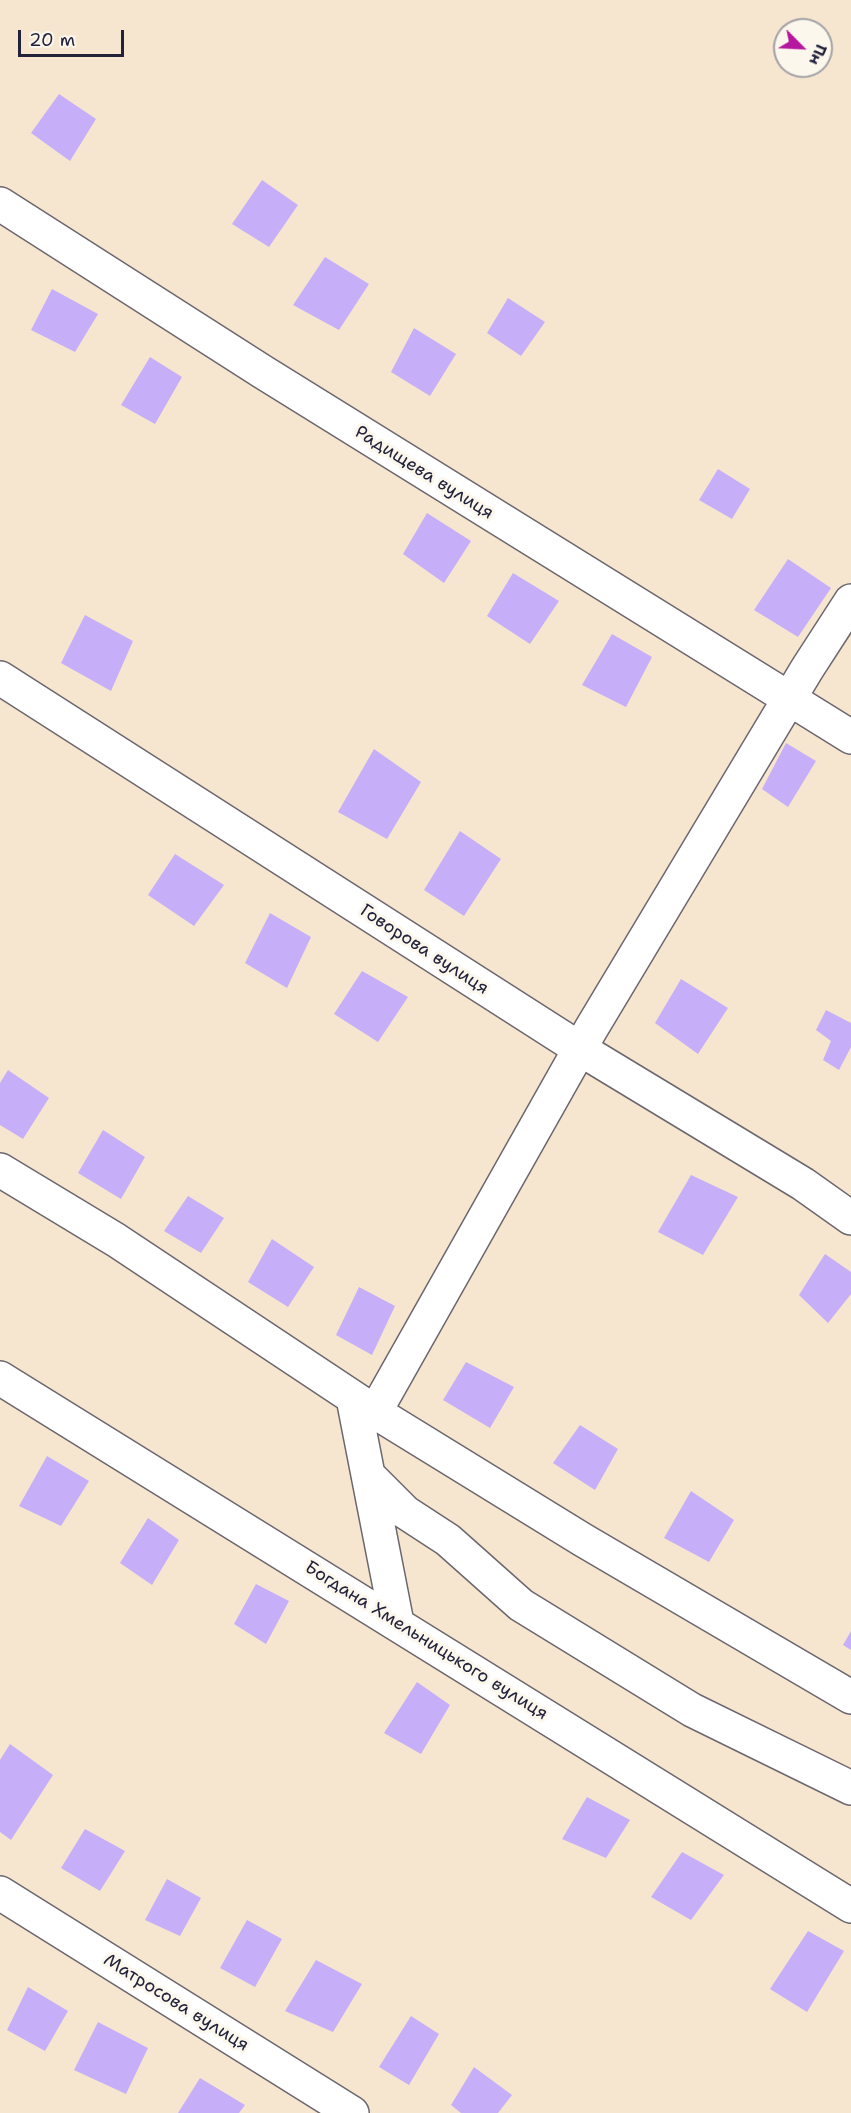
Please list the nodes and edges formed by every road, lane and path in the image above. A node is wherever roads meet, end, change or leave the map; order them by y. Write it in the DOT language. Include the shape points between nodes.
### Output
graph roads {
  1 [pos="0,204"];
  2 [pos="851,601"];
  3 [pos="0,678"];
  4 [pos="788,699"];
  5 [pos="851,737"];
  6 [pos="580,1049"];
  7 [pos="0,1170"];
  8 [pos="851,1218"];
  9 [pos="0,1378"];
  10 [pos="364,1405"];
  11 [pos="368,1475"];
  12 [pos="397,1623"];
  13 [pos="851,1697"];
  14 [pos="851,1788"];
  15 [pos="0,1893"];
  16 [pos="851,1906"];
  17 [pos="352,2113"];
  1 -- 4 [label="street, Радищева вулиця"];
  2 -- 4 [label="street"];
  3 -- 6 [label="street, Говорова вулиця"];
  4 -- 5 [label="street, Радищева вулиця"];
  4 -- 6 [label="street"];
  6 -- 8 [label="street, Говорова вулиця"];
  6 -- 10 [label="street"];
  7 -- 10 [label="street" via="116,1240"];
  9 -- 12 [label="street, Богдана Хмельницького вулиця"];
  10 -- 11 [label="street"];
  10 -- 13 [label="street" via="573,1534"];
  11 -- 12 [label="street"];
  11 -- 14 [label="street" via="405,1512 448,1540 522,1605 692,1710"];
  12 -- 16 [label="street, Богдана Хмельницького вулиця"];
  15 -- 17 [label="street, Матросова вулиця"];
}
